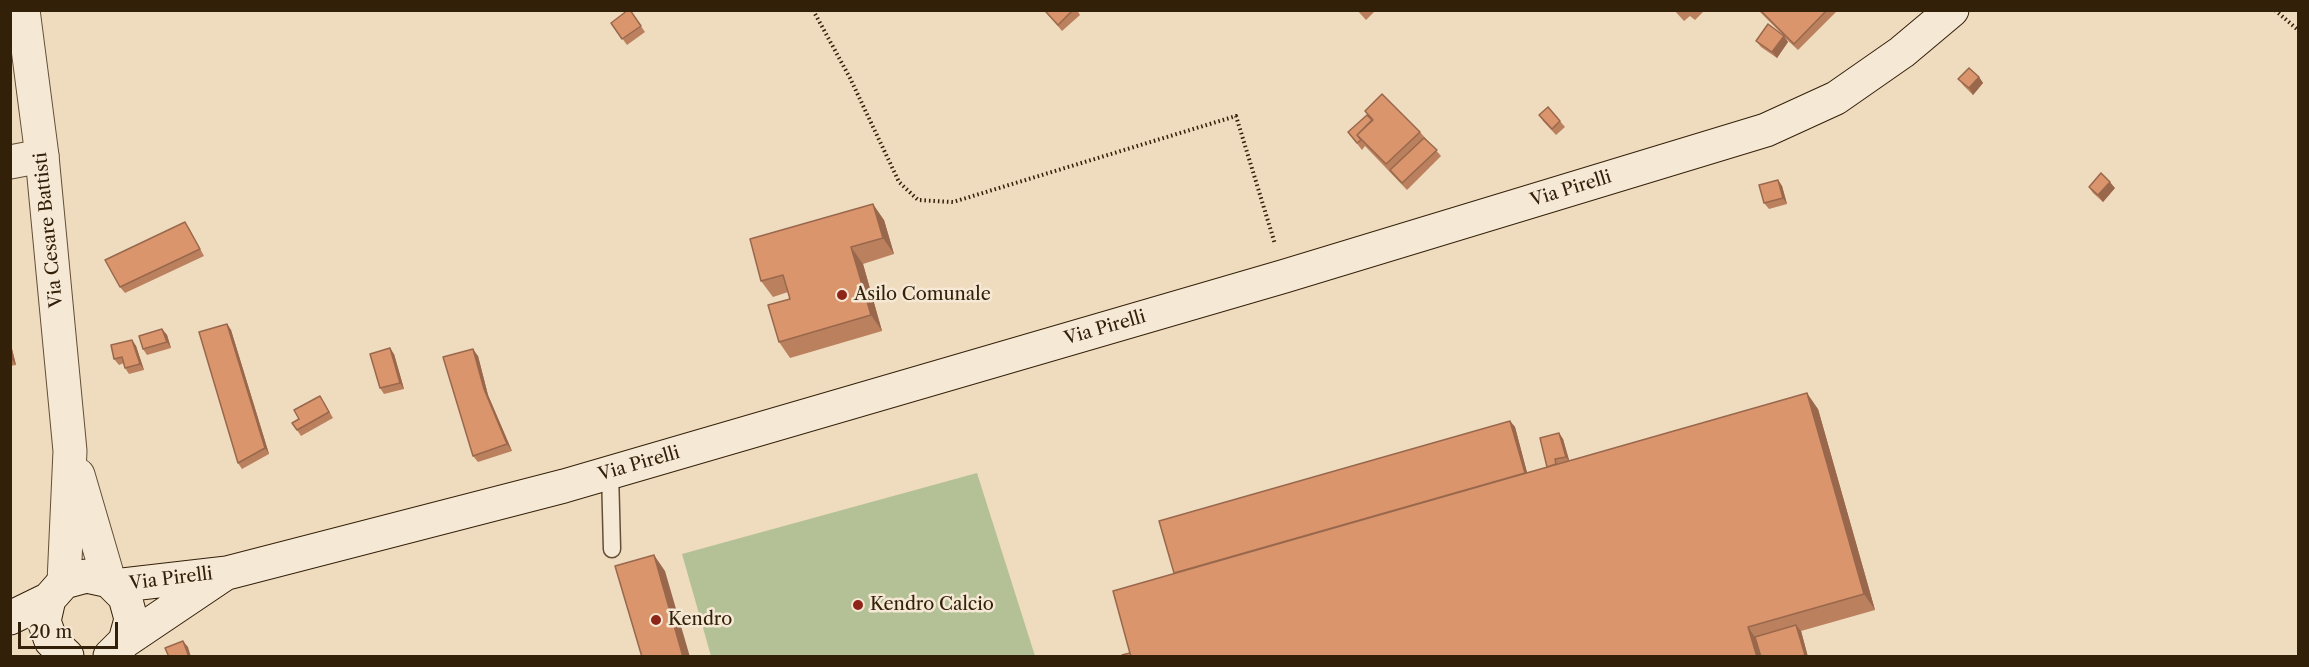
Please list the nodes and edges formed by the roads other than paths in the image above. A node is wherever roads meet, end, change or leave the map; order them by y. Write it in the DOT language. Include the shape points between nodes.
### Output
graph roads {
  1 [pos="23,10"];
  2 [pos="1952,10"];
  3 [pos="42,156"];
  4 [pos="10,162"];
  5 [pos="70,451"];
  6 [pos="610,472"];
  7 [pos="612,549"];
  8 [pos="227,573"];
  9 [pos="112,584"];
  10 [pos="57,591"];
  11 [pos="10,618"];
  12 [pos="118,650"];
  13 [pos="59,656"];
  1 -- 3 [label="main road, Via Cesare Battisti"];
  2 -- 6 [label="main road, Via Pirelli" via="1902,52 1836,98 1766,130 1285,276"];
  3 -- 4 [label="main road"];
  3 -- 5 [label="main road, Via Cesare Battisti"];
  5 -- 9 [label="main road, Via Cesare Battisti"];
  5 -- 10 [label="main road, Via Cesare Battisti"];
  6 -- 7 [label="lane"];
  6 -- 8 [label="main road, Via Pirelli"];
  8 -- 9 [label="main road, Via Pirelli"];
  8 -- 12 [label="main road, Via Pirelli"];
  9 -- 10 [label="main road, Via Pirelli" via="86,576"];
  9 -- 12 [label="main road, Via Cesare Battisti" via="125,597 131,619"];
  10 -- 11 [label="main road, Via Pirelli"];
  10 -- 13 [label="main road, Via Cesare Battisti" via="44,621"];
}
